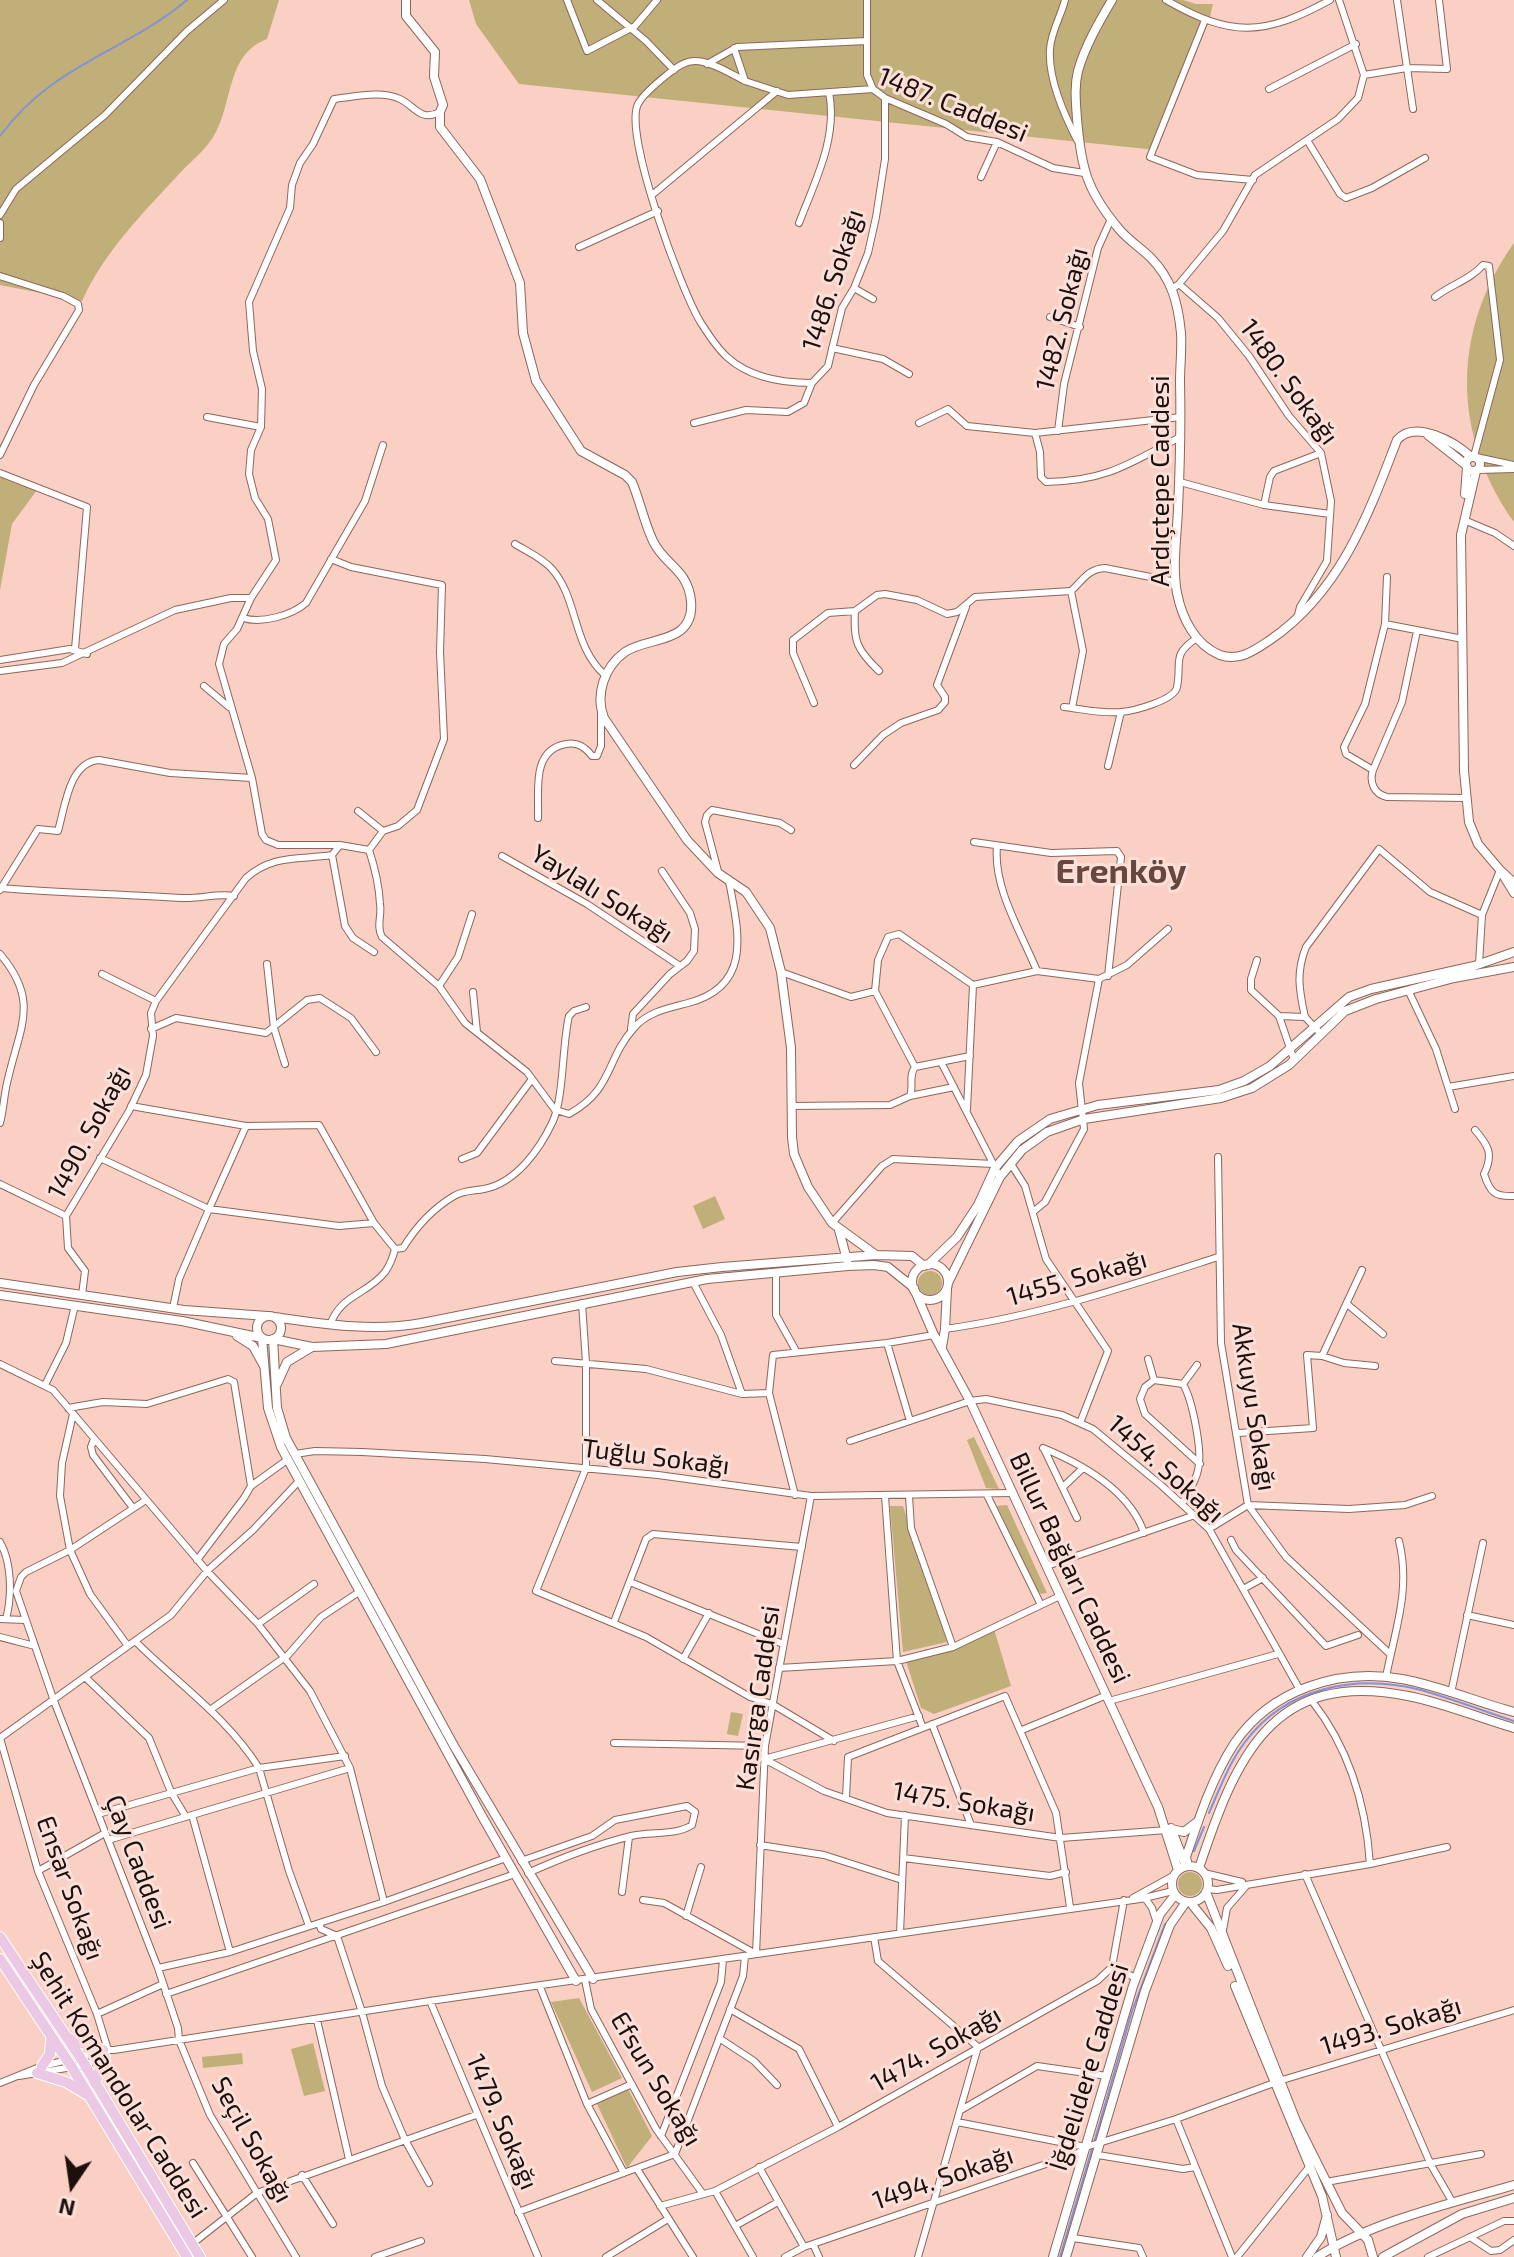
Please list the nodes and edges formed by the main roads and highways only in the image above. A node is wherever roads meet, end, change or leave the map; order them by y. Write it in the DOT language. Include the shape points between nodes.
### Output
graph roads {
  1 [pos="0,1937"];
  2 [pos="0,1959"];
  3 [pos="51,2037"];
  4 [pos="67,2038"];
  5 [pos="95,2083"];
  6 [pos="89,2096"];
  7 [pos="187,2257"];
  8 [pos="200,2257"];
  1 -- 4 [label="main road, Şehit Komandolar Caddesi"];
  2 -- 3 [label="main road, Şehit Komandolar Caddesi"];
  3 -- 6 [label="main road, Şehit Komandolar Caddesi"];
  3 -- 6 [label="main road" via="50,2054 39,2070"];
  4 -- 5 [label="main road, Şehit Komandolar Caddesi"];
  4 -- 5 [label="main road" via="108,2052"];
  5 -- 8 [label="main road, Şehit Komandolar Caddesi"];
  6 -- 7 [label="main road, Şehit Komandolar Caddesi"];
}
